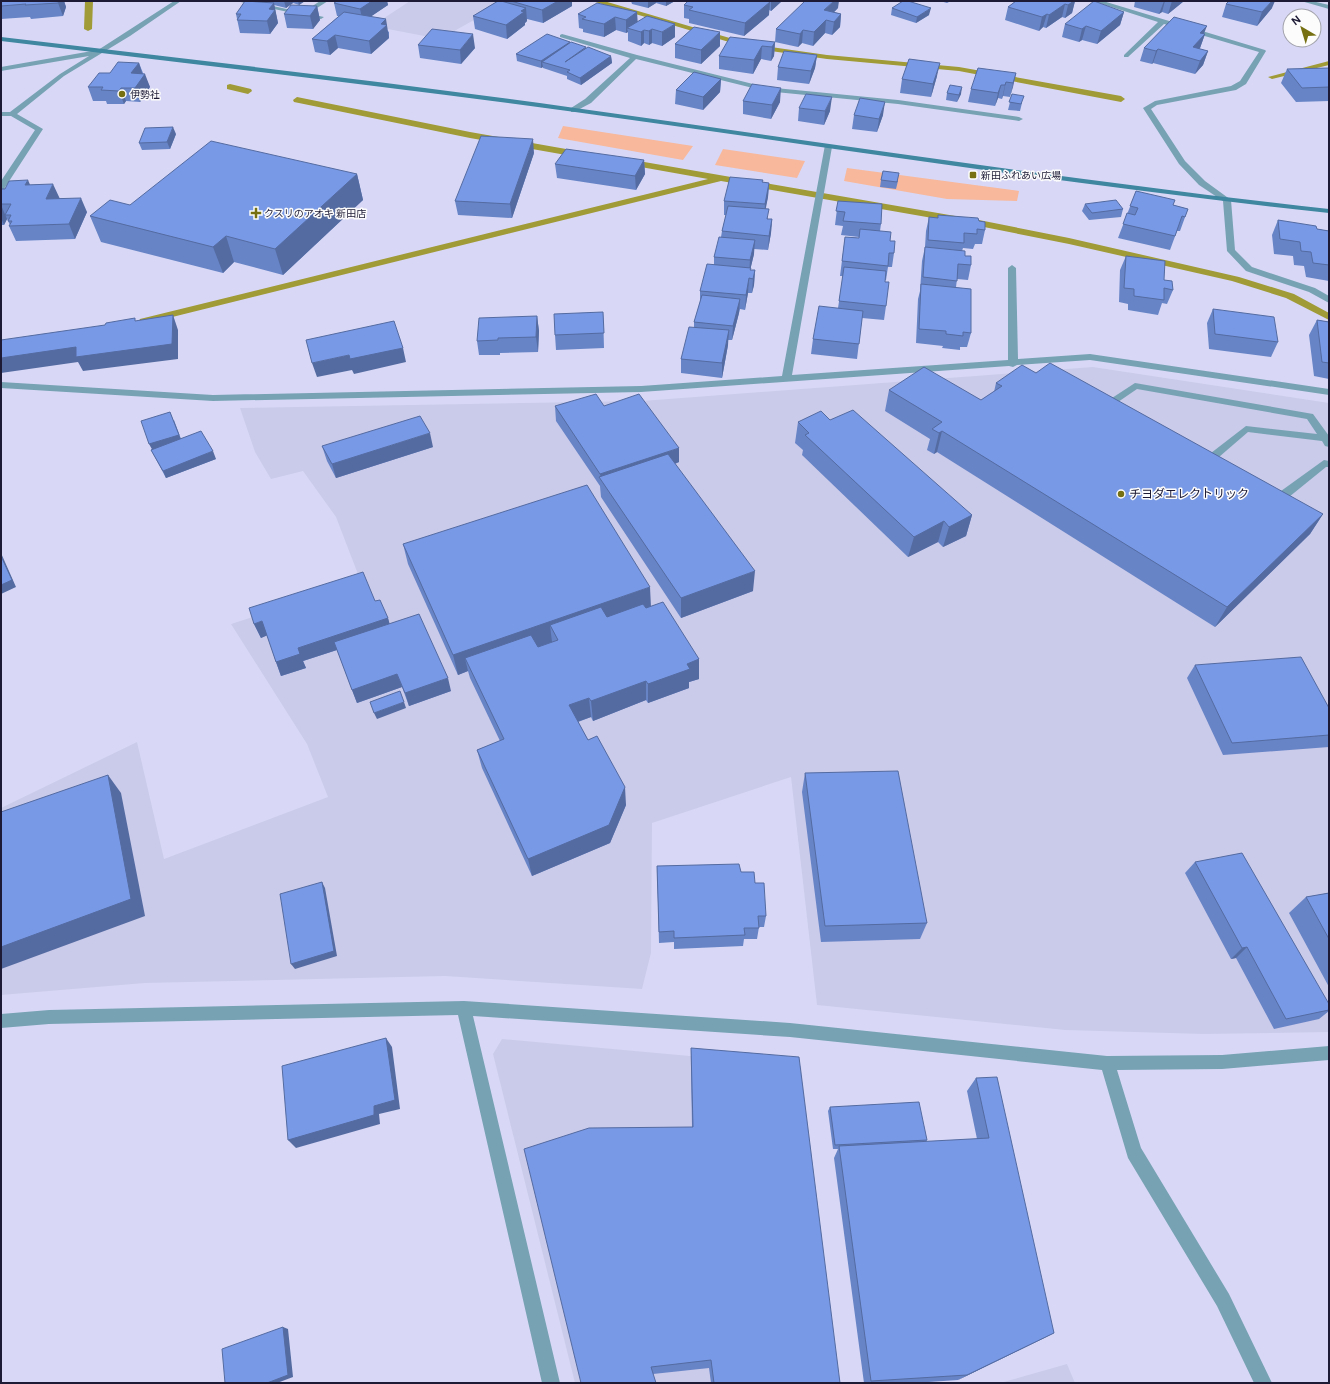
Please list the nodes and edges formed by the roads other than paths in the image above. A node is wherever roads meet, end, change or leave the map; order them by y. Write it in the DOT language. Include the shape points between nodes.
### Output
graph roads {
  1 [pos="178,1"];
  2 [pos="239,1"];
  3 [pos="325,1"];
  4 [pos="1096,1"];
  5 [pos="1304,1"];
  6 [pos="1118,3"];
  7 [pos="1329,7"];
  8 [pos="304,14"];
  9 [pos="322,17"];
  10 [pos="1164,20"];
  11 [pos="562,36"];
  12 [pos="1,39"];
  13 [pos="101,51"];
  14 [pos="1126,56"];
  15 [pos="635,57"];
  16 [pos="1,69"];
  17 [pos="574,110"];
  18 [pos="1,114"];
  19 [pos="12,114"];
  20 [pos="1019,119"];
  21 [pos="828,147"];
  22 [pos="1,187"];
  23 [pos="1227,200"];
  24 [pos="1329,211"];
  25 [pos="1012,268"];
  26 [pos="1329,300"];
  27 [pos="1013,364"];
  28 [pos="786,380"];
  29 [pos="1,385"];
  30 [pos="1329,392"];
  31 [pos="1116,400"];
  32 [pos="1327,441"];
  33 [pos="1215,455"];
  34 [pos="1329,464"];
  35 [pos="1285,494"];
  36 [pos="464,1008"];
  37 [pos="1,1021"];
  38 [pos="1329,1053"];
  39 [pos="1107,1063"];
  40 [pos="551,1383"];
  41 [pos="1263,1383"];
  1 -- 13 [label="street"];
  2 -- 8 [label="street"];
  3 -- 8 [label="street"];
  4 -- 6 [label="street"];
  5 -- 7 [label="street"];
  6 -- 10 [label="street"];
  8 -- 9 [label="street"];
  10 -- 14 [label="street"];
  10 -- 23 [label="street" via="1263,51 1243,82 1233,88 1155,102 1147,108 1182,162 1202,183"];
  11 -- 15 [label="street"];
  12 -- 13 [label="street"];
  13 -- 16 [label="street"];
  13 -- 17 [label="street"];
  13 -- 19 [label="street" via="62,74"];
  15 -- 17 [label="street" via="588,101"];
  15 -- 20 [label="street" via="765,89 898,102"];
  17 -- 21 [label="street"];
  18 -- 19 [label="street"];
  19 -- 22 [label="street" via="39,129"];
  21 -- 23 [label="street"];
  21 -- 28 [label="street"];
  23 -- 24 [label="street"];
  23 -- 26 [label="street" via="1231,252 1249,269 1312,290"];
  25 -- 27 [label="street"];
  27 -- 28 [label="street"];
  27 -- 30 [label="street" via="1090,357"];
  28 -- 29 [label="street" via="641,389 213,398"];
  31 -- 32 [label="street" via="1135,386 1310,416"];
  32 -- 33 [label="street" via="1246,429"];
  34 -- 35 [label="street" via="1324,463"];
  36 -- 37 [label="street" via="49,1017"];
  36 -- 39 [label="street" via="790,1030"];
  36 -- 40 [label="street"];
  38 -- 39 [label="street" via="1222,1062"];
  39 -- 41 [label="street" via="1134,1152 1223,1300"];
}
